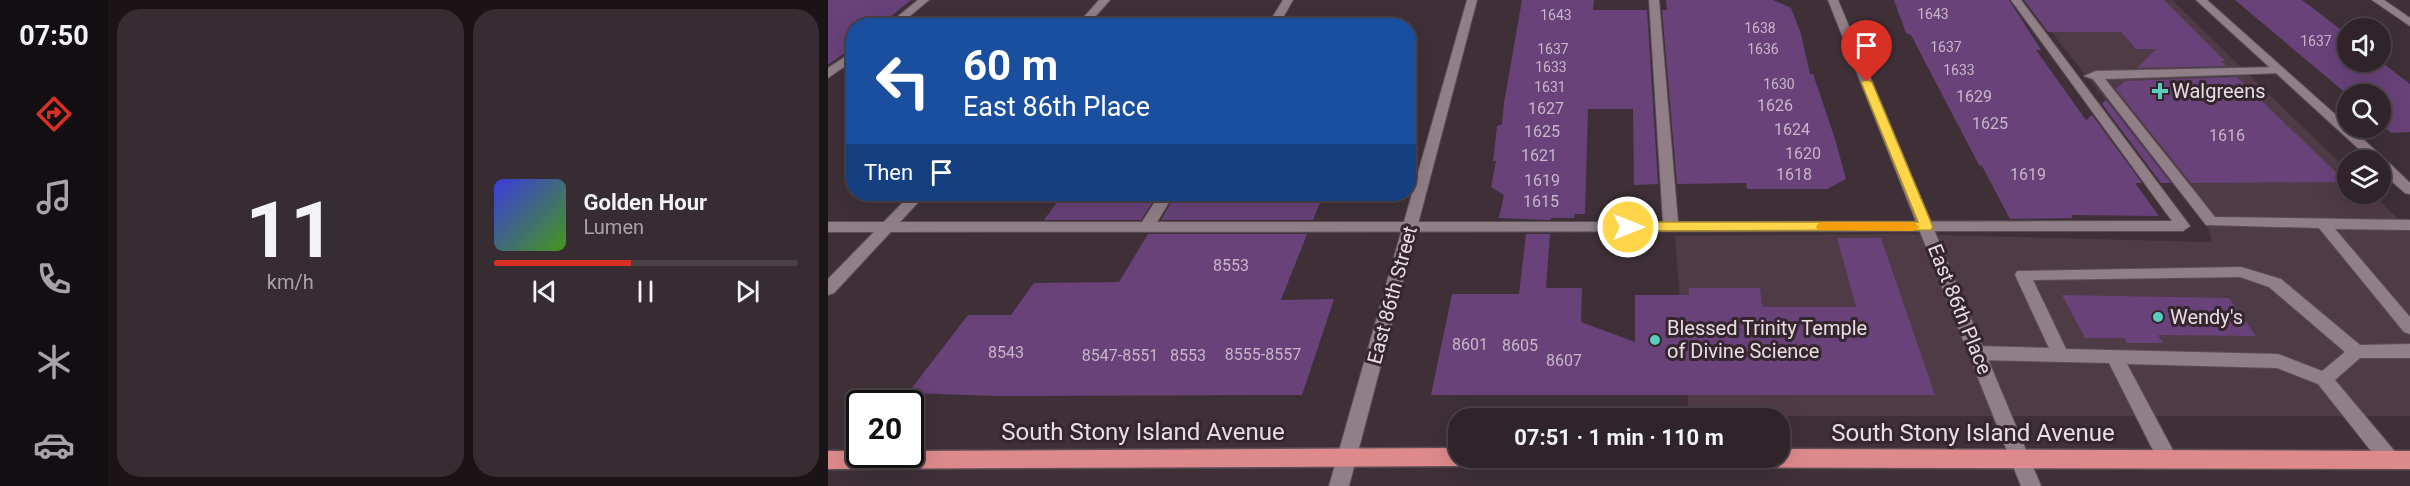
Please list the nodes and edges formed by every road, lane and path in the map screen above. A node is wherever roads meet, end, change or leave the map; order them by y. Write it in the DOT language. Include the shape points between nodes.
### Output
graph roads {
  1 [pos="924,0"];
  2 [pos="1105,0"];
  3 [pos="1288,0"];
  4 [pos="1472,0"];
  5 [pos="1654,0"];
  6 [pos="1833,0"];
  7 [pos="2016,0"];
  8 [pos="2201,0"];
  9 [pos="2378,0"];
  10 [pos="901,18"];
  11 [pos="1088,18"];
  12 [pos="1277,18"];
  13 [pos="2410,23"];
  14 [pos="846,60"];
  15 [pos="2279,71"];
  16 [pos="828,74"];
  17 [pos="2096,75"];
  18 [pos="2073,77"];
  19 [pos="2366,150"];
  20 [pos="2391,173"];
  21 [pos="2410,190"];
  22 [pos="912,201"];
  23 [pos="1163,201"];
  24 [pos="2323,224"];
  25 [pos="2410,225"];
  26 [pos="828,227"];
  27 [pos="887,227"];
  28 [pos="1146,227"];
  29 [pos="1411,227"];
  30 [pos="1671,227"];
  31 [pos="1926,227"];
  32 [pos="828,289"];
  33 [pos="2410,328"];
  34 [pos="2410,351"];
  35 [pos="2356,352"];
  36 [pos="1977,353"];
  37 [pos="2061,356"];
  38 [pos="2115,357"];
  39 [pos="2324,379"];
  40 [pos="1347,457"];
  41 [pos="1448,457"];
  42 [pos="2167,458"];
  43 [pos="1790,459"];
  44 [pos="2020,459"];
  45 [pos="828,460"];
  46 [pos="2400,460"];
  47 [pos="1339,486"];
  48 [pos="2031,486"];
  1 -- 10 [label="street"];
  2 -- 11 [label="street"];
  3 -- 12 [label="street"];
  4 -- 29 [label="street, East 86th Street"];
  5 -- 30 [label="street"];
  6 -- 31 [label="street, East 86th Place"];
  7 -- 18 [label="street"];
  8 -- 15 [label="street"];
  9 -- 13 [label="street"];
  14 -- 16 [label="street"];
  15 -- 17 [label="street"];
  15 -- 19 [label="street"];
  17 -- 18 [label="street"];
  17 -- 24 [label="street" via="2211,222"];
  18 -- 31 [label="street" via="2183,226"];
  20 -- 21 [label="street"];
  22 -- 27 [label="street"];
  23 -- 28 [label="street"];
  24 -- 25 [label="street"];
  24 -- 33 [label="street"];
  26 -- 27 [label="street"];
  27 -- 28 [label="street"];
  27 -- 32 [label="street"];
  28 -- 29 [label="street"];
  29 -- 30 [label="street"];
  29 -- 40 [label="street, East 86th Street"];
  30 -- 31 [label="street"];
  31 -- 36 [label="street, East 86th Place"];
  34 -- 35 [label="street"];
  35 -- 37 [label="street" via="2275,284 2241,272 2023,275"];
  35 -- 39 [label="street"];
  36 -- 37 [label="street"];
  36 -- 44 [label="street, East 86th Place"];
  37 -- 38 [label="street"];
  38 -- 39 [label="street" via="2277,361"];
  38 -- 42 [label="street"];
  39 -- 46 [label="street"];
  40 -- 41 [label="highway, South Stony Island Avenue"];
  40 -- 45 [label="highway, South Stony Island Avenue"];
  40 -- 47 [label="street, East 86th Street"];
  42 -- 44 [label="highway, South Stony Island Avenue"];
  42 -- 46 [label="highway, South Stony Island Avenue"];
  43 -- 44 [label="highway, South Stony Island Avenue"];
  44 -- 48 [label="street, East 86th Place"];
}
